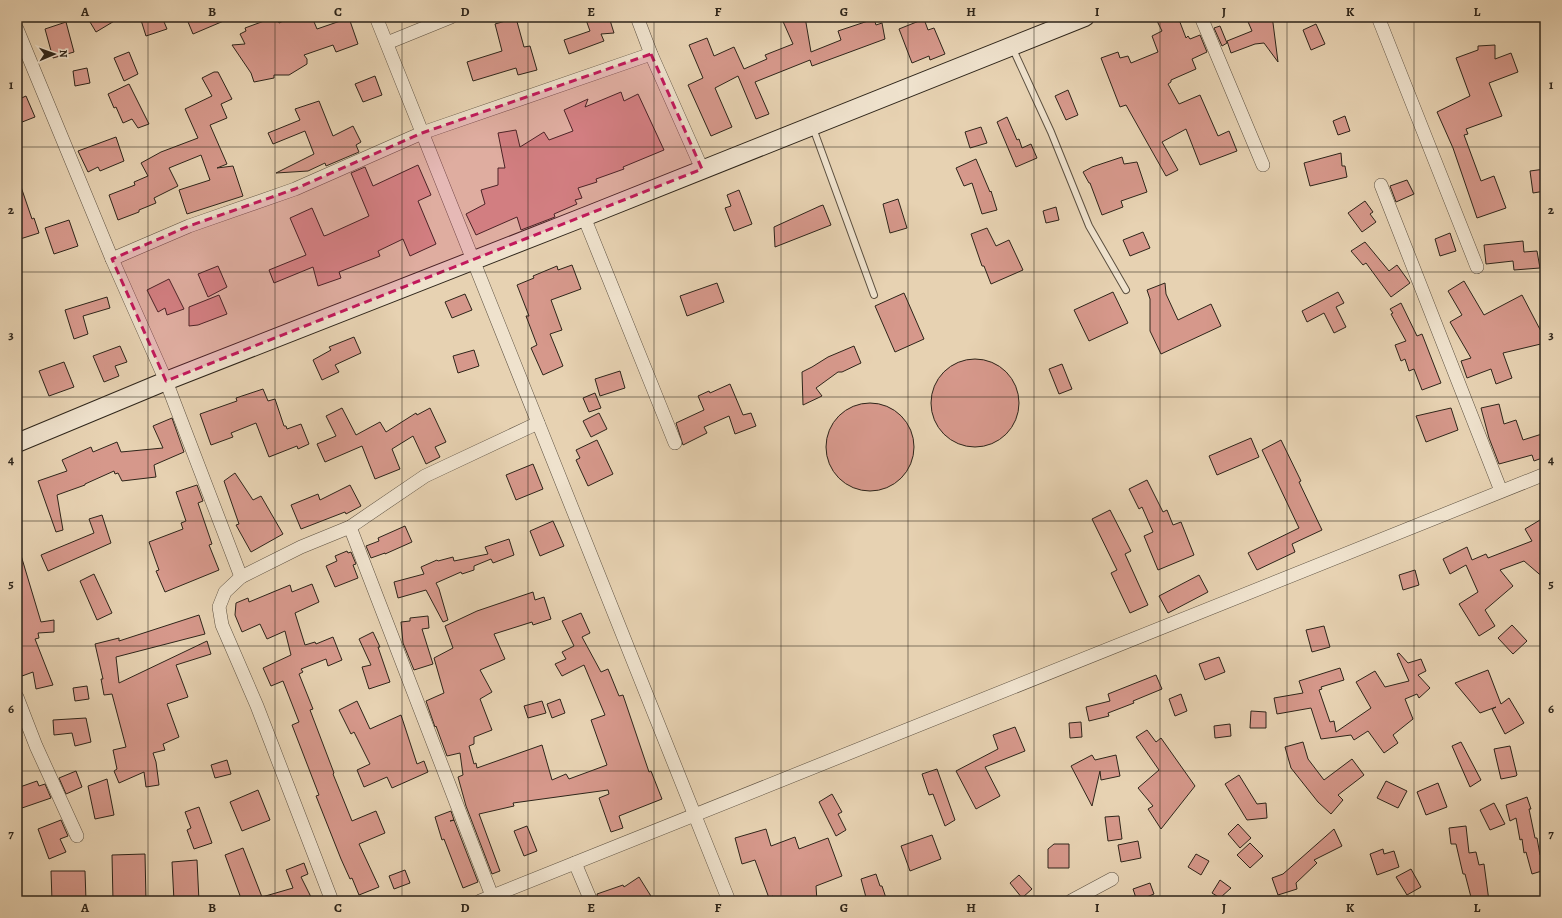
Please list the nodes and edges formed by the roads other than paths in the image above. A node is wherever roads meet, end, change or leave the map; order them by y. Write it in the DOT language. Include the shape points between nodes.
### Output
graph roads {
  1 [pos="376,17"];
  2 [pos="451,17"];
  3 [pos="637,17"];
  4 [pos="1085,17"];
  5 [pos="1201,17"];
  6 [pos="1378,17"];
  7 [pos="17,29"];
  8 [pos="386,43"];
  9 [pos="1012,46"];
  10 [pos="651,54"];
  11 [pos="812,125"];
  12 [pos="422,133"];
  13 [pos="1263,165"];
  14 [pos="702,169"];
  15 [pos="1381,185"];
  16 [pos="584,217"];
  17 [pos="112,259"];
  18 [pos="473,260"];
  19 [pos="1477,267"];
  20 [pos="1126,290"];
  21 [pos="874,295"];
  22 [pos="166,381"];
  23 [pos="538,423"];
  24 [pos="17,443"];
  25 [pos="675,443"];
  26 [pos="1545,474"];
  27 [pos="1502,491"];
  28 [pos="350,527"];
  29 [pos="241,577"];
  30 [pos="17,697"];
  31 [pos="695,815"];
  32 [pos="77,836"];
  33 [pos="575,863"];
  34 [pos="1112,879"];
  35 [pos="483,900"];
  36 [pos="332,901"];
  37 [pos="591,901"];
  38 [pos="730,901"];
  39 [pos="1071,901"];
  1 -- 8 [label="street"];
  2 -- 8 [label="street"];
  3 -- 10 [label="street"];
  4 -- 9 [label="street"];
  5 -- 13 [label="street"];
  6 -- 19 [label="street"];
  7 -- 17 [label="street"];
  8 -- 12 [label="street"];
  9 -- 11 [label="street"];
  9 -- 20 [label="lane" via="1051,132 1089,226"];
  10 -- 12 [label="street"];
  10 -- 14 [label="street"];
  11 -- 14 [label="street"];
  11 -- 21 [label="lane"];
  12 -- 17 [label="street" via="295,189 189,226"];
  12 -- 18 [label="street"];
  14 -- 16 [label="street"];
  15 -- 27 [label="street"];
  16 -- 18 [label="street"];
  16 -- 25 [label="street"];
  17 -- 22 [label="street"];
  18 -- 22 [label="street"];
  18 -- 23 [label="street"];
  22 -- 24 [label="street"];
  22 -- 29 [label="street"];
  23 -- 28 [label="street" via="425,476"];
  23 -- 31 [label="street"];
  26 -- 27 [label="street"];
  27 -- 31 [label="street"];
  28 -- 29 [label="street" via="301,547"];
  28 -- 35 [label="street"];
  29 -- 36 [label="street" via="225,592 219,607 222,625"];
  30 -- 32 [label="street"];
  31 -- 33 [label="street"];
  31 -- 38 [label="street"];
  33 -- 35 [label="street"];
  33 -- 37 [label="street"];
  34 -- 39 [label="street"];
}
